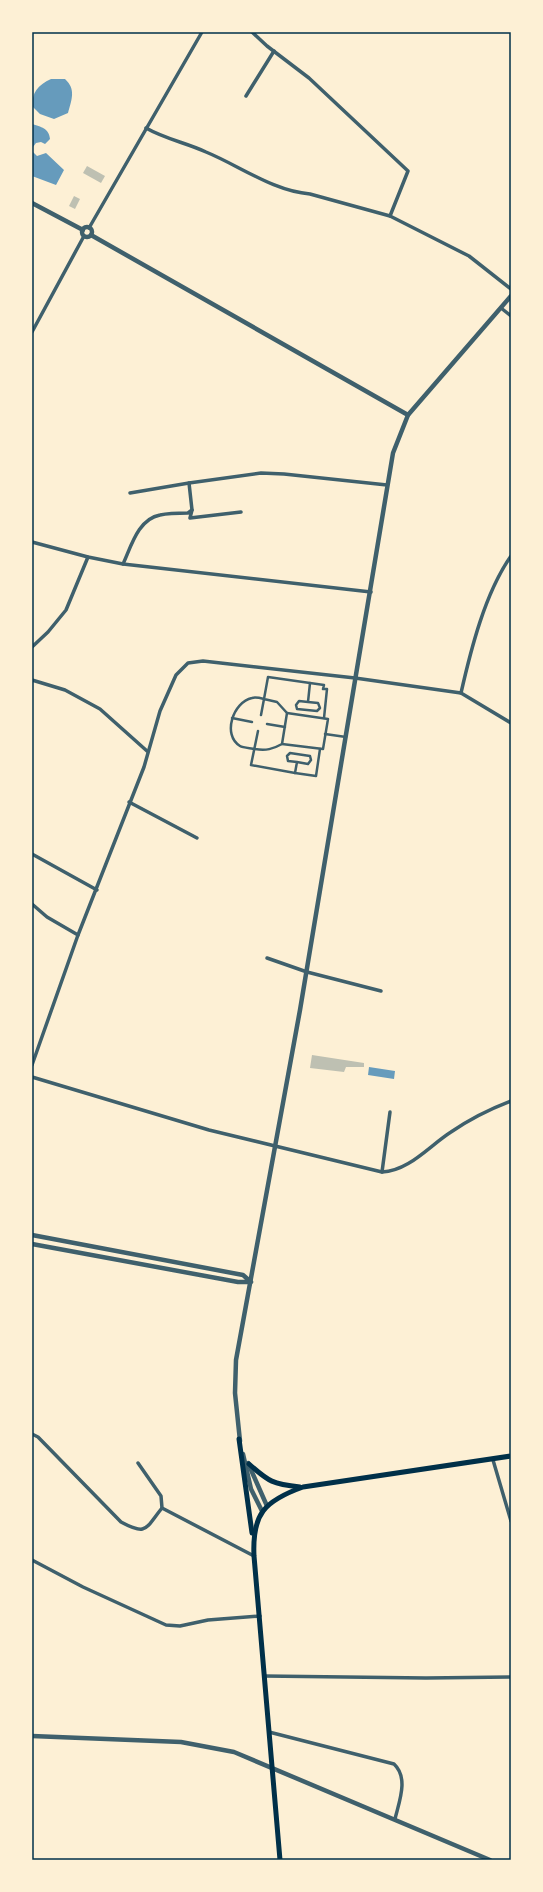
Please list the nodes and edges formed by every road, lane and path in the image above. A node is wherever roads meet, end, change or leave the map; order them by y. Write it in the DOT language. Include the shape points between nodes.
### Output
graph roads {
  1 [pos="202,32"];
  2 [pos="252,32"];
  3 [pos="274,52"];
  4 [pos="246,96"];
  5 [pos="146,128"];
  6 [pos="32,203"];
  7 [pos="390,216"];
  8 [pos="90,228"];
  9 [pos="83,230"];
  10 [pos="91,235"];
  11 [pos="84,236"];
  12 [pos="511,289"];
  13 [pos="511,296"];
  14 [pos="501,308"];
  15 [pos="511,316"];
  16 [pos="32,332"];
  17 [pos="408,415"];
  18 [pos="189,483"];
  19 [pos="387,485"];
  20 [pos="130,493"];
  21 [pos="192,510"];
  22 [pos="241,512"];
  23 [pos="32,542"];
  24 [pos="511,556"];
  25 [pos="88,557"];
  26 [pos="123,564"];
  27 [pos="371,592"];
  28 [pos="32,647"];
  29 [pos="355,678"];
  30 [pos="32,680"];
  31 [pos="310,683"];
  32 [pos="461,693"];
  33 [pos="264,699"];
  34 [pos="308,702"];
  35 [pos="287,713"];
  36 [pos="261,715"];
  37 [pos="232,718"];
  38 [pos="324,718"];
  39 [pos="252,722"];
  40 [pos="267,724"];
  41 [pos="511,724"];
  42 [pos="285,727"];
  43 [pos="258,731"];
  44 [pos="326,734"];
  45 [pos="346,737"];
  46 [pos="282,744"];
  47 [pos="254,749"];
  48 [pos="320,749"];
  49 [pos="147,751"];
  50 [pos="297,762"];
  51 [pos="295,773"];
  52 [pos="129,802"];
  53 [pos="197,838"];
  54 [pos="32,854"];
  55 [pos="96,890"];
  56 [pos="32,904"];
  57 [pos="78,934"];
  58 [pos="267,958"];
  59 [pos="306,972"];
  60 [pos="381,991"];
  61 [pos="32,1065"];
  62 [pos="32,1077"];
  63 [pos="511,1101"];
  64 [pos="390,1112"];
  65 [pos="276,1147"];
  66 [pos="382,1172"];
  67 [pos="32,1235"];
  68 [pos="32,1244"];
  69 [pos="251,1282"];
  70 [pos="32,1434"];
  71 [pos="239,1439"];
  72 [pos="511,1456"];
  73 [pos="493,1460"];
  74 [pos="138,1463"];
  75 [pos="249,1464"];
  76 [pos="302,1487"];
  77 [pos="267,1506"];
  78 [pos="162,1508"];
  79 [pos="262,1511"];
  80 [pos="511,1521"];
  81 [pos="253,1537"];
  82 [pos="254,1556"];
  83 [pos="32,1560"];
  84 [pos="260,1616"];
  85 [pos="264,1676"];
  86 [pos="511,1677"];
  87 [pos="269,1732"];
  88 [pos="32,1736"];
  89 [pos="272,1766"];
  90 [pos="395,1819"];
  91 [pos="280,1860"];
  92 [pos="490,1860"];
  1 -- 5 [label="street"];
  2 -- 3 [label="street"];
  3 -- 4 [label="street"];
  3 -- 7 [label="street" via="309,78 408,170"];
  5 -- 7 [label="street" via="212,154 262,180"];
  5 -- 8 [label="street"];
  6 -- 9 [label="street"];
  7 -- 12 [label="street" via="469,256"];
  8 -- 9 [label="street"];
  8 -- 10 [label="street"];
  9 -- 11 [label="street"];
  10 -- 11 [label="street"];
  10 -- 17 [label="street"];
  11 -- 16 [label="street"];
  13 -- 14 [label="street"];
  14 -- 15 [label="street"];
  14 -- 17 [label="street"];
  17 -- 19 [label="street" via="393,453"];
  18 -- 19 [label="street" via="261,473"];
  18 -- 20 [label="street"];
  18 -- 21 [label="street"];
  19 -- 27 [label="street"];
  21 -- 22 [label="street" via="190,516 193,519"];
  21 -- 26 [label="street" via="188,513 160,515 148,520 138,531"];
  23 -- 25 [label="street"];
  24 -- 32 [label="street" via="494,583 468,660"];
  25 -- 26 [label="street"];
  25 -- 28 [label="street" via="66,610"];
  26 -- 27 [label="street"];
  27 -- 29 [label="street"];
  29 -- 32 [label="street"];
  29 -- 45 [label="street"];
  29 -- 49 [label="street" via="202,661 188,662 176,674"];
  30 -- 49 [label="street" via="65,690 100,710"];
  31 -- 33 [label="street" via="268,677"];
  31 -- 34 [label="street"];
  31 -- 38 [label="street" via="324,685 323,689 327,690"];
  32 -- 41 [label="street"];
  33 -- 35 [label="street" via="277,702"];
  33 -- 36 [label="street"];
  33 -- 37 [label="street" via="251,698 238,706"];
  34 -- 34 [label="street" via="318,703 320,708 317,712 298,709 296,705 299,701"];
  35 -- 38 [label="street"];
  35 -- 42 [label="street"];
  37 -- 39 [label="street"];
  37 -- 47 [label="street" via="233,738 240,746"];
  38 -- 44 [label="street" via="328,719"];
  40 -- 42 [label="street"];
  42 -- 46 [label="street"];
  43 -- 47 [label="street"];
  44 -- 45 [label="street"];
  44 -- 48 [label="street" via="323,749"];
  45 -- 59 [label="street"];
  46 -- 47 [label="street" via="265,751"];
  46 -- 48 [label="street"];
  47 -- 51 [label="street" via="251,765"];
  48 -- 51 [label="street" via="316,776"];
  49 -- 52 [label="street" via="144,767"];
  50 -- 50 [label="street" via="288,761 287,756 290,753 310,756 308,764"];
  50 -- 51 [label="street"];
  52 -- 53 [label="street"];
  52 -- 55 [label="street"];
  54 -- 55 [label="street"];
  55 -- 57 [label="street"];
  56 -- 57 [label="street" via="47,917"];
  57 -- 61 [label="street"];
  58 -- 59 [label="street"];
  59 -- 60 [label="street"];
  59 -- 65 [label="street"];
  62 -- 65 [label="street" via="202,1128"];
  63 -- 66 [label="street" via="478,1115 403,1166 392,1172"];
  64 -- 66 [label="street"];
  65 -- 66 [label="street"];
  65 -- 69 [label="street"];
  67 -- 69 [label="street" via="243,1275"];
  68 -- 69 [label="street" via="238,1282"];
  69 -- 71 [label="street" via="236,1360 235,1393"];
  70 -- 78 [label="street" via="38,1437 121,1522 141,1530 146,1528"];
  71 -- 75 [label="street"];
  71 -- 79 [label="street" via="251,1489"];
  71 -- 81 [label="main road"];
  72 -- 73 [label="main road"];
  73 -- 76 [label="main road"];
  73 -- 80 [label="street"];
  74 -- 78 [label="street" via="161,1496"];
  75 -- 76 [label="main road" via="265,1479 277,1484"];
  75 -- 77 [label="street"];
  76 -- 77 [label="main road" via="285,1493"];
  77 -- 79 [label="main road"];
  78 -- 82 [label="street"];
  79 -- 81 [label="main road"];
  81 -- 82 [label="main road"];
  82 -- 84 [label="main road"];
  83 -- 84 [label="street" via="83,1587 166,1625 180,1626 208,1620"];
  84 -- 85 [label="main road"];
  85 -- 86 [label="street"];
  85 -- 87 [label="main road"];
  87 -- 89 [label="main road"];
  87 -- 90 [label="street" via="394,1764 401,1770 403,1779"];
  88 -- 89 [label="street" via="181,1742 234,1752"];
  89 -- 90 [label="street"];
  89 -- 91 [label="main road"];
  90 -- 92 [label="street"];
}
